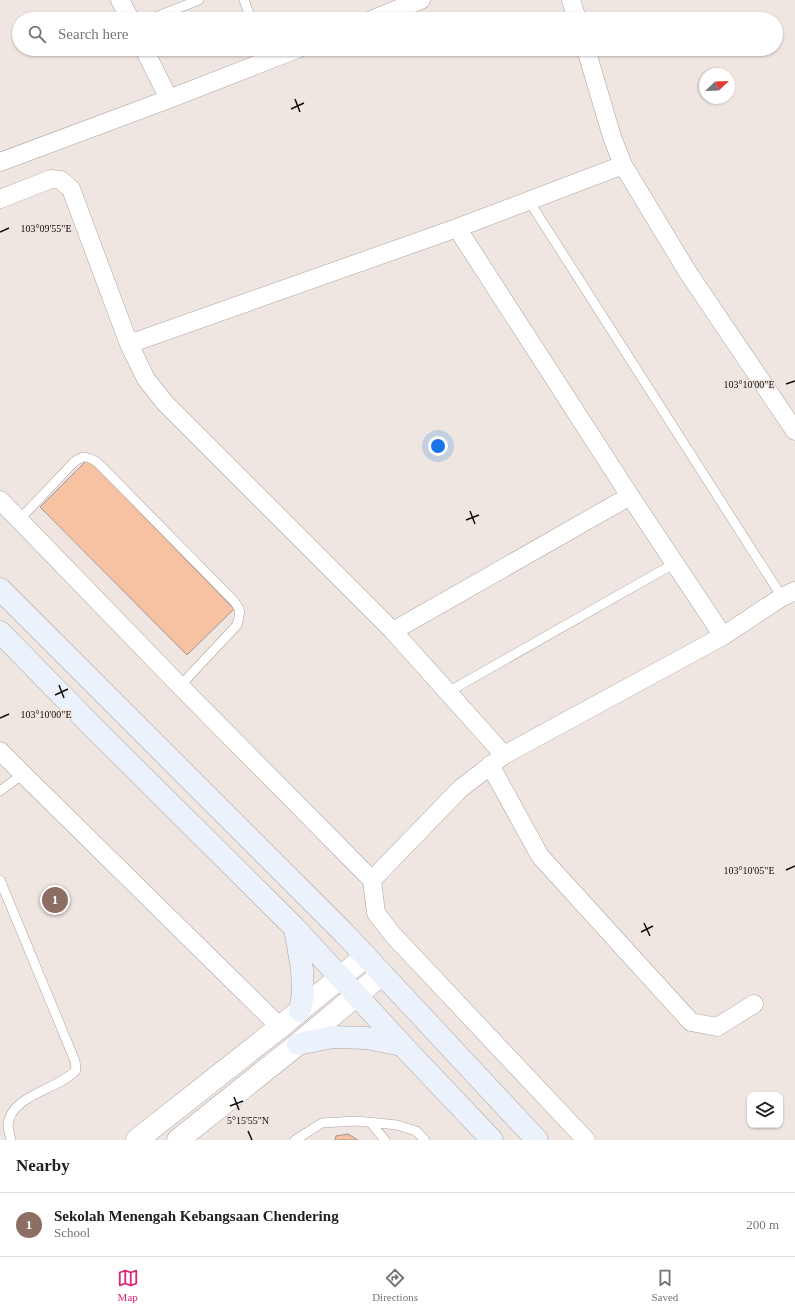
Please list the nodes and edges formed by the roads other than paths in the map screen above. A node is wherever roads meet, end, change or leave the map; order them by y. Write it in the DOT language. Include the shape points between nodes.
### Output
graph roads {
  1 [pos="120,0"];
  2 [pos="199,0"];
  3 [pos="244,0"];
  4 [pos="421,0"];
  5 [pos="571,0"];
  6 [pos="126,12"];
  7 [pos="168,12"];
  8 [pos="248,12"];
  9 [pos="391,12"];
  10 [pos="575,12"];
  11 [pos="148,56"];
  12 [pos="272,56"];
  13 [pos="588,56"];
  14 [pos="169,99"];
  15 [pos="0,162"];
  16 [pos="623,165"];
  17 [pos="0,199"];
  18 [pos="529,202"];
  19 [pos="457,228"];
  20 [pos="129,344"];
  21 [pos="795,432"];
  22 [pos="630,496"];
  23 [pos="0,500"];
  24 [pos="19,520"];
  25 [pos="675,563"];
  26 [pos="0,589"];
  27 [pos="788,594"];
  28 [pos="393,631"];
  29 [pos="0,632"];
  30 [pos="723,636"];
  31 [pos="180,686"];
  32 [pos="448,692"];
  33 [pos="0,751"];
  34 [pos="497,760"];
  35 [pos="22,774"];
  36 [pos="0,791"];
  37 [pos="0,880"];
  38 [pos="372,880"];
  39 [pos="295,928"];
  40 [pos="366,956"];
  41 [pos="382,974"];
  42 [pos="341,977"];
  43 [pos="357,995"];
  44 [pos="754,1004"];
  45 [pos="300,1011"];
  46 [pos="280,1027"];
  47 [pos="298,1044"];
  48 [pos="402,1045"];
  49 [pos="371,1123"];
  50 [pos="11,1140"];
  51 [pos="138,1140"];
  52 [pos="178,1140"];
  53 [pos="295,1140"];
  54 [pos="385,1140"];
  55 [pos="425,1140"];
  56 [pos="492,1140"];
  57 [pos="537,1140"];
  58 [pos="586,1140"];
  1 -- 6 [label="street"];
  2 -- 7 [label="lane"];
  3 -- 8 [label="lane"];
  4 -- 9 [label="street"];
  5 -- 10 [label="street"];
  11 -- 14 [label="street"];
  12 -- 14 [label="street"];
  13 -- 16 [label="street"];
  14 -- 15 [label="street"];
  16 -- 18 [label="street"];
  16 -- 21 [label="street" via="687,272"];
  17 -- 20 [label="street" via="51,179 61,180 70,189"];
  18 -- 19 [label="street"];
  18 -- 27 [label="lane"];
  19 -- 20 [label="street"];
  19 -- 22 [label="street"];
  20 -- 28 [label="street" via="146,379 165,403"];
  22 -- 25 [label="street"];
  22 -- 28 [label="street"];
  23 -- 24 [label="street"];
  24 -- 31 [label="street"];
  24 -- 31 [label="lane" via="74,462 87,457 97,462 232,599 240,614 237,625"];
  25 -- 30 [label="street"];
  25 -- 32 [label="lane"];
  26 -- 40 [label="main road"];
  27 -- 30 [label="street"];
  28 -- 32 [label="street"];
  29 -- 39 [label="main road"];
  30 -- 34 [label="street"];
  31 -- 38 [label="street"];
  32 -- 34 [label="street"];
  33 -- 35 [label="street"];
  34 -- 38 [label="street" via="460,789"];
  34 -- 44 [label="street" via="540,856 691,1022 717,1028"];
  35 -- 36 [label="lane"];
  35 -- 46 [label="street"];
  37 -- 50 [label="lane" via="75,1060 76,1070 70,1076 31,1096 12,1112 8,1125"];
  38 -- 58 [label="street" via="376,913 393,935"];
  39 -- 42 [label="main road"];
  39 -- 45 [label="main road" via="302,970 303,994"];
  40 -- 41 [label="main road"];
  40 -- 42 [label="street"];
  41 -- 43 [label="street"];
  41 -- 57 [label="main road"];
  42 -- 43 [label="main road"];
  42 -- 45 [label="street"];
  43 -- 47 [label="street"];
  43 -- 48 [label="main road"];
  45 -- 46 [label="street"];
  46 -- 51 [label="street"];
  47 -- 48 [label="main road" via="333,1037 367,1038"];
  47 -- 52 [label="street"];
  48 -- 56 [label="main road"];
  49 -- 53 [label="lane" via="322,1123"];
  49 -- 54 [label="lane"];
  49 -- 55 [label="lane" via="397,1125 416,1131"];
}
